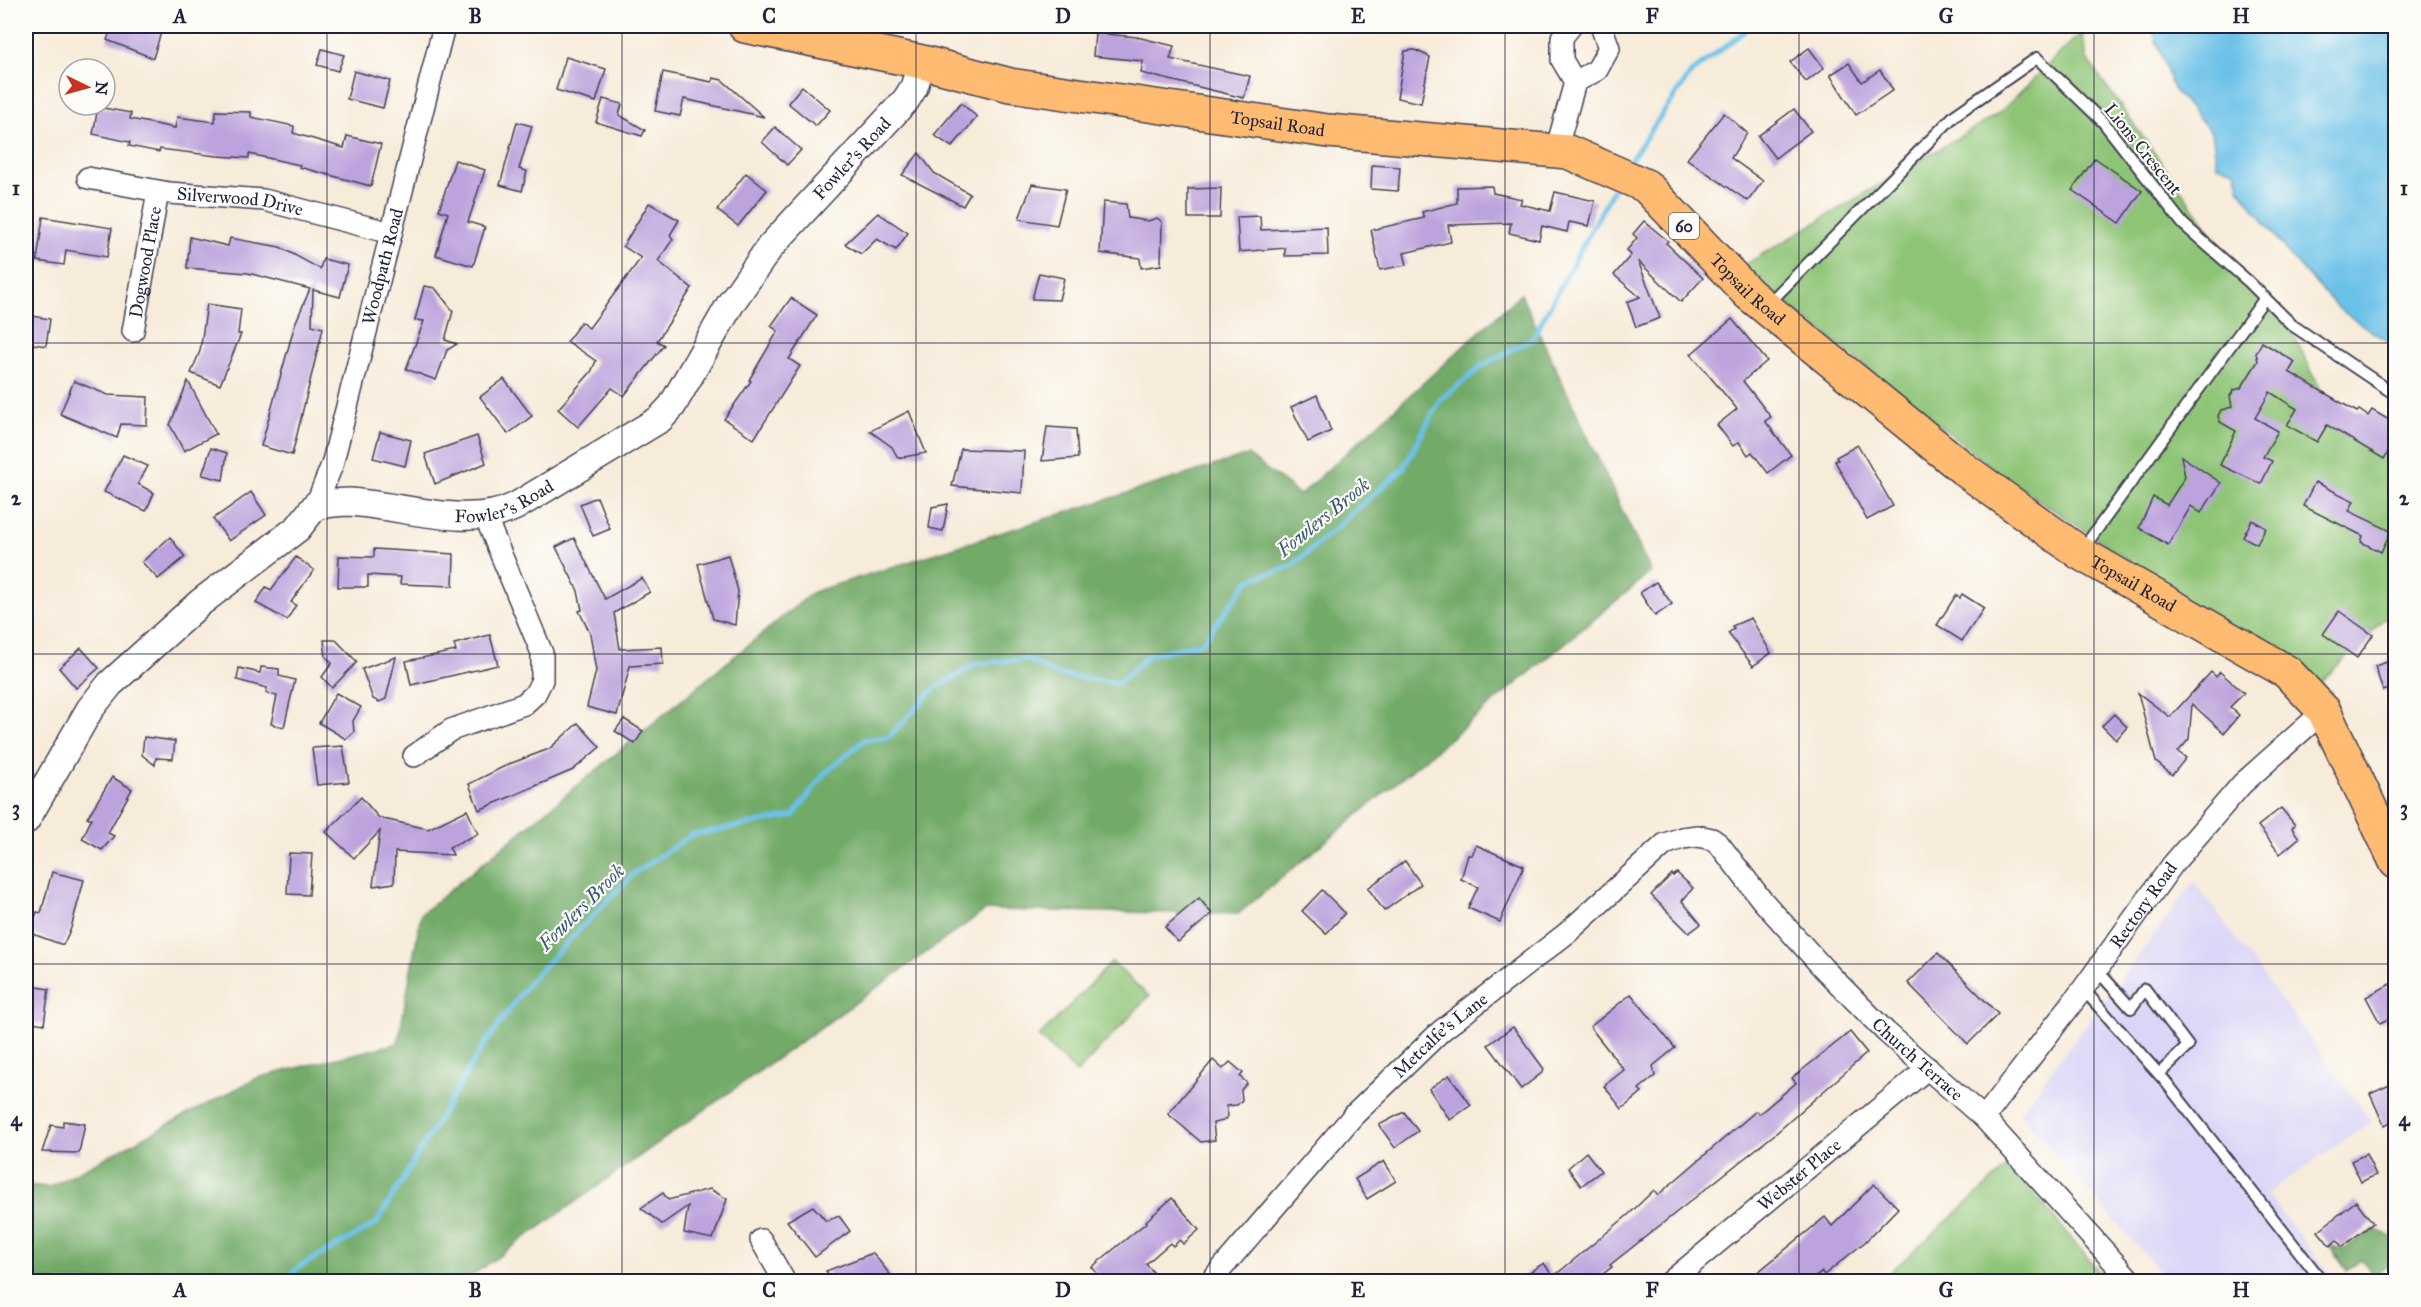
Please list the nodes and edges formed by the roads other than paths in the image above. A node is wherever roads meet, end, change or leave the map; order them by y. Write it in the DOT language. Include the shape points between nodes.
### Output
graph roads {
  1 [pos="444,26"];
  2 [pos="745,26"];
  3 [pos="1571,26"];
  4 [pos="1601,26"];
  5 [pos="922,62"];
  6 [pos="1575,82"];
  7 [pos="1556,151"];
  8 [pos="88,178"];
  9 [pos="158,192"];
  10 [pos="391,233"];
  11 [pos="2265,298"];
  12 [pos="1765,308"];
  13 [pos="133,331"];
  14 [pos="2396,395"];
  15 [pos="316,505"];
  16 [pos="485,516"];
  17 [pos="2080,553"];
  18 [pos="2324,711"];
  19 [pos="414,756"];
  20 [pos="26,820"];
  21 [pos="1705,837"];
  22 [pos="2396,862"];
  23 [pos="2097,970"];
  24 [pos="2083,989"];
  25 [pos="1928,1068"];
  26 [pos="2159,1074"];
  27 [pos="1984,1118"];
  28 [pos="761,1240"];
  29 [pos="785,1281"];
  30 [pos="1209,1281"];
  31 [pos="1671,1281"];
  32 [pos="2132,1281"];
  33 [pos="2323,1281"];
  1 -- 10 [label="street, Woodpath Road"];
  2 -- 5 [label="main road, Topsail Road / 60"];
  3 -- 6 [label="street" via="1562,37 1562,60"];
  4 -- 6 [label="street" via="1609,48 1597,70"];
  5 -- 7 [label="main road, Topsail Road / 60" via="1010,85 1305,128"];
  5 -- 16 [label="street, Fowler's Road" via="906,100 761,258 665,415 516,506"];
  6 -- 7 [label="street"];
  7 -- 12 [label="main road, Topsail Road / 60" via="1568,152 1646,186"];
  8 -- 9 [label="street, Silverwood Drive"];
  9 -- 10 [label="street, Silverwood Drive" via="264,200"];
  9 -- 13 [label="street, Dogwood Place"];
  10 -- 15 [label="street, Woodpath Road" via="332,465"];
  11 -- 12 [label="lane, Lions Crescent" via="2183,224 2103,122 2037,58 1955,115"];
  11 -- 14 [label="lane" via="2292,325"];
  11 -- 17 [label="lane"];
  12 -- 17 [label="main road, Topsail Road / 60" via="1965,470"];
  15 -- 16 [label="street, Fowler's Road" via="346,502"];
  15 -- 20 [label="street" via="298,528 201,602 110,684 90,709"];
  16 -- 19 [label="street" via="542,653 542,680 535,694 518,707 451,730"];
  17 -- 18 [label="main road, Topsail Road / 60" via="2287,672"];
  18 -- 22 [label="main road, Topsail Road / 60"];
  18 -- 23 [label="street, Rectory Road" via="2242,784 2172,864"];
  21 -- 25 [label="street, Church Terrace" via="1726,852 1789,932 1859,1007"];
  21 -- 30 [label="street, Metcalfe's Lane" via="1665,844 1567,933 1423,1047 1354,1115"];
  23 -- 24 [label="street, Rectory Road"];
  23 -- 26 [label="lane" via="2130,1008 2145,989 2188,1046"];
  24 -- 26 [label="lane"];
  24 -- 27 [label="street, Rectory Road"];
  25 -- 27 [label="street, Church Terrace"];
  25 -- 31 [label="street, Webster Place"];
  26 -- 33 [label="lane"];
  27 -- 32 [label="street, Church Terrace"];
  28 -- 29 [label="street"];
}
